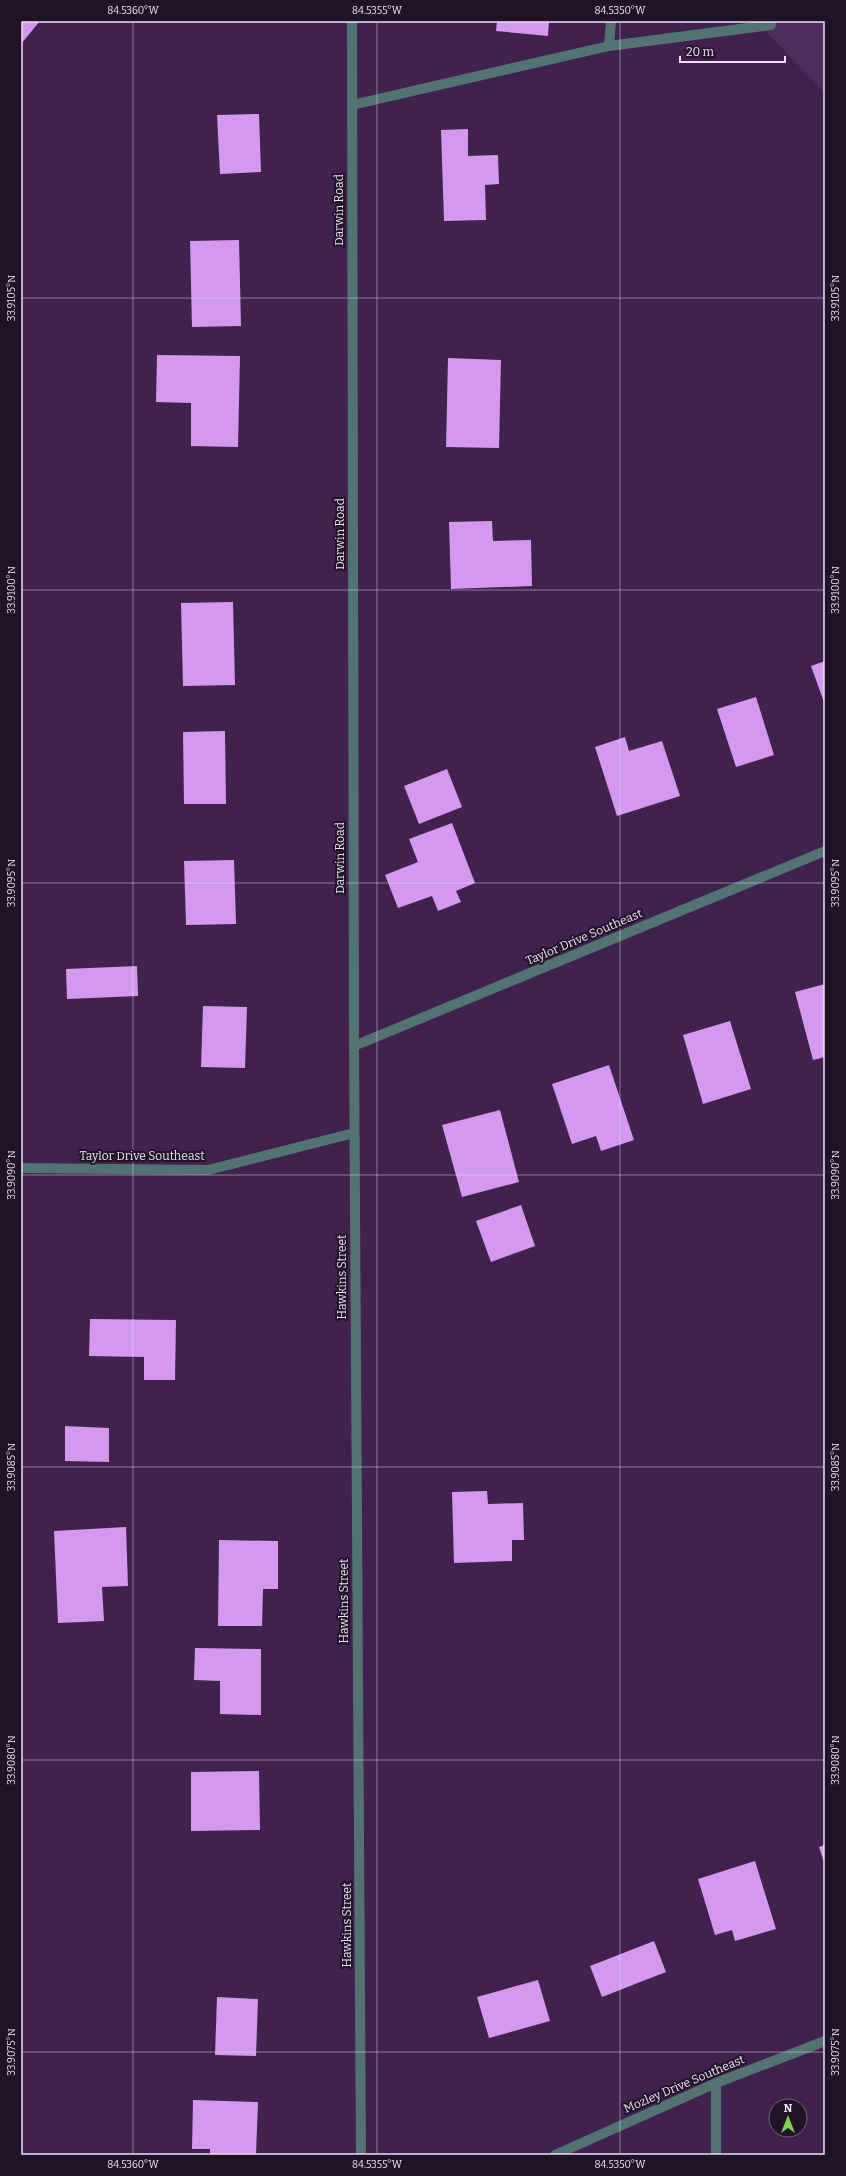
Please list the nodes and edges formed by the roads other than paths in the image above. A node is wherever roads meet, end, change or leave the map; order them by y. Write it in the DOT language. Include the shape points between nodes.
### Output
graph roads {
  1 [pos="352,21"];
  2 [pos="611,21"];
  3 [pos="768,21"];
  4 [pos="610,46"];
  5 [pos="352,105"];
  6 [pos="825,851"];
  7 [pos="354,1046"];
  8 [pos="354,1133"];
  9 [pos="21,1168"];
  10 [pos="825,2041"];
  11 [pos="716,2083"];
  12 [pos="361,2155"];
  13 [pos="555,2155"];
  14 [pos="716,2155"];
  1 -- 5 [label="street, Darwin Road"];
  2 -- 4 [label="street"];
  3 -- 4 [label="street" via="771,25"];
  4 -- 5 [label="street"];
  5 -- 7 [label="street, Darwin Road"];
  6 -- 7 [label="street, Taylor Drive Southeast"];
  7 -- 8 [label="street, Hawkins Street"];
  8 -- 9 [label="street, Taylor Drive Southeast" via="208,1170"];
  8 -- 12 [label="street, Hawkins Street"];
  10 -- 11 [label="street, Mozley Drive Southeast"];
  11 -- 13 [label="street, Mozley Drive Southeast"];
  11 -- 14 [label="street"];
}
